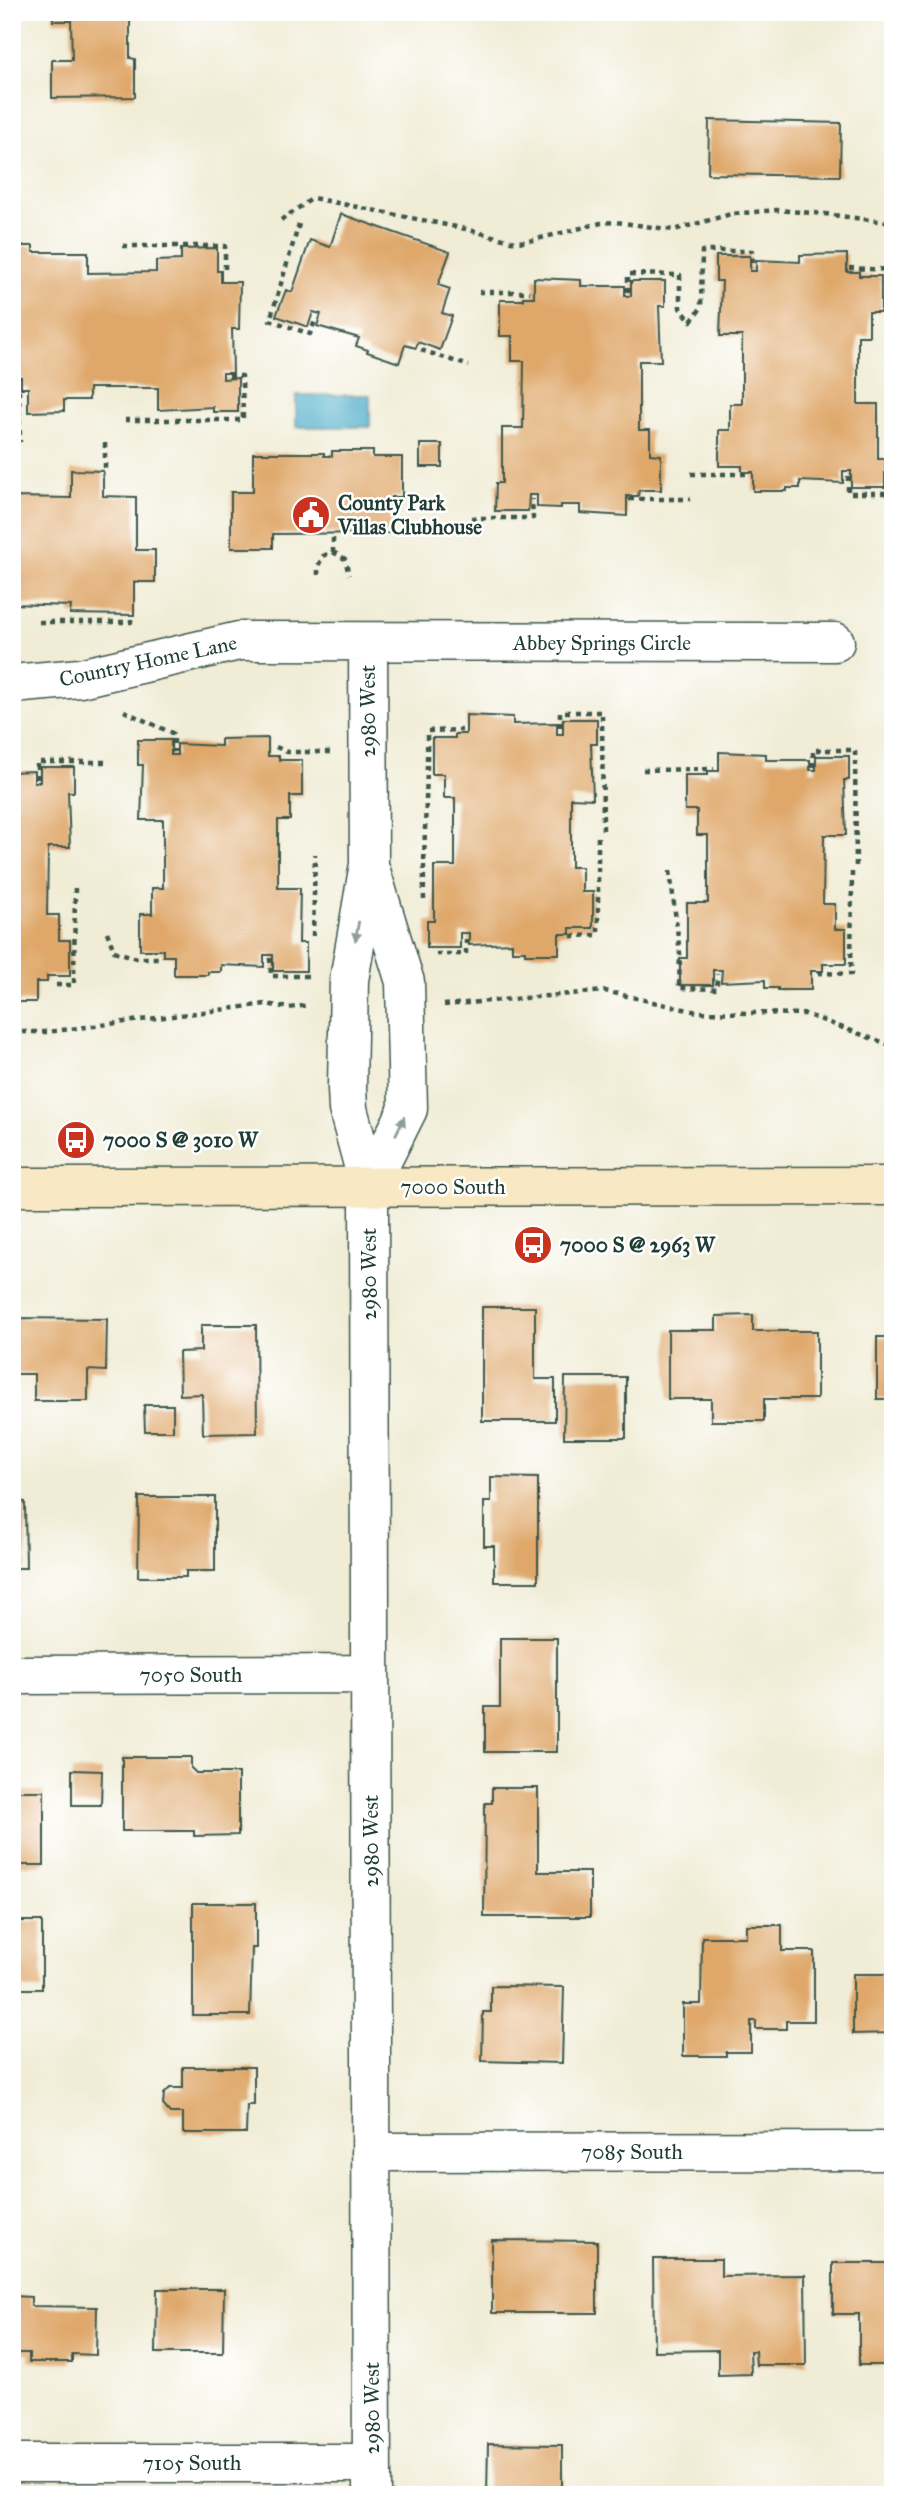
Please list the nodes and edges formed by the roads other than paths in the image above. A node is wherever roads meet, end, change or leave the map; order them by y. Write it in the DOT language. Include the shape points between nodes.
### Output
graph roads {
  1 [pos="368,642"];
  2 [pos="835,642"];
  3 [pos="12,684"];
  4 [pos="369,864"];
  5 [pos="893,1186"];
  6 [pos="12,1187"];
  7 [pos="369,1187"];
  8 [pos="370,1674"];
  9 [pos="12,1675"];
  10 [pos="893,2151"];
  11 [pos="371,2152"];
  12 [pos="12,2463"];
  13 [pos="372,2479"];
  1 -- 2 [label="street, Abbey Springs Circle"];
  1 -- 3 [label="street, Country Home Lane" via="239,641 80,678"];
  1 -- 4 [label="street, 2980 West"];
  4 -- 7 [label="street, 2980 West, one-way" via="349,979 347,1087 348,1109"];
  7 -- 4 [label="street, 2980 West, one-way" via="408,1109 405,982"];
  5 -- 7 [label="main road, 7000 South"];
  6 -- 7 [label="main road, 7000 South"];
  7 -- 8 [label="street, 2980 West"];
  8 -- 9 [label="street, 7050 South"];
  8 -- 11 [label="street, 2980 West"];
  10 -- 11 [label="street, 7085 South"];
  11 -- 13 [label="street, 2980 West"];
  12 -- 13 [label="street, 7105 South"];
}
